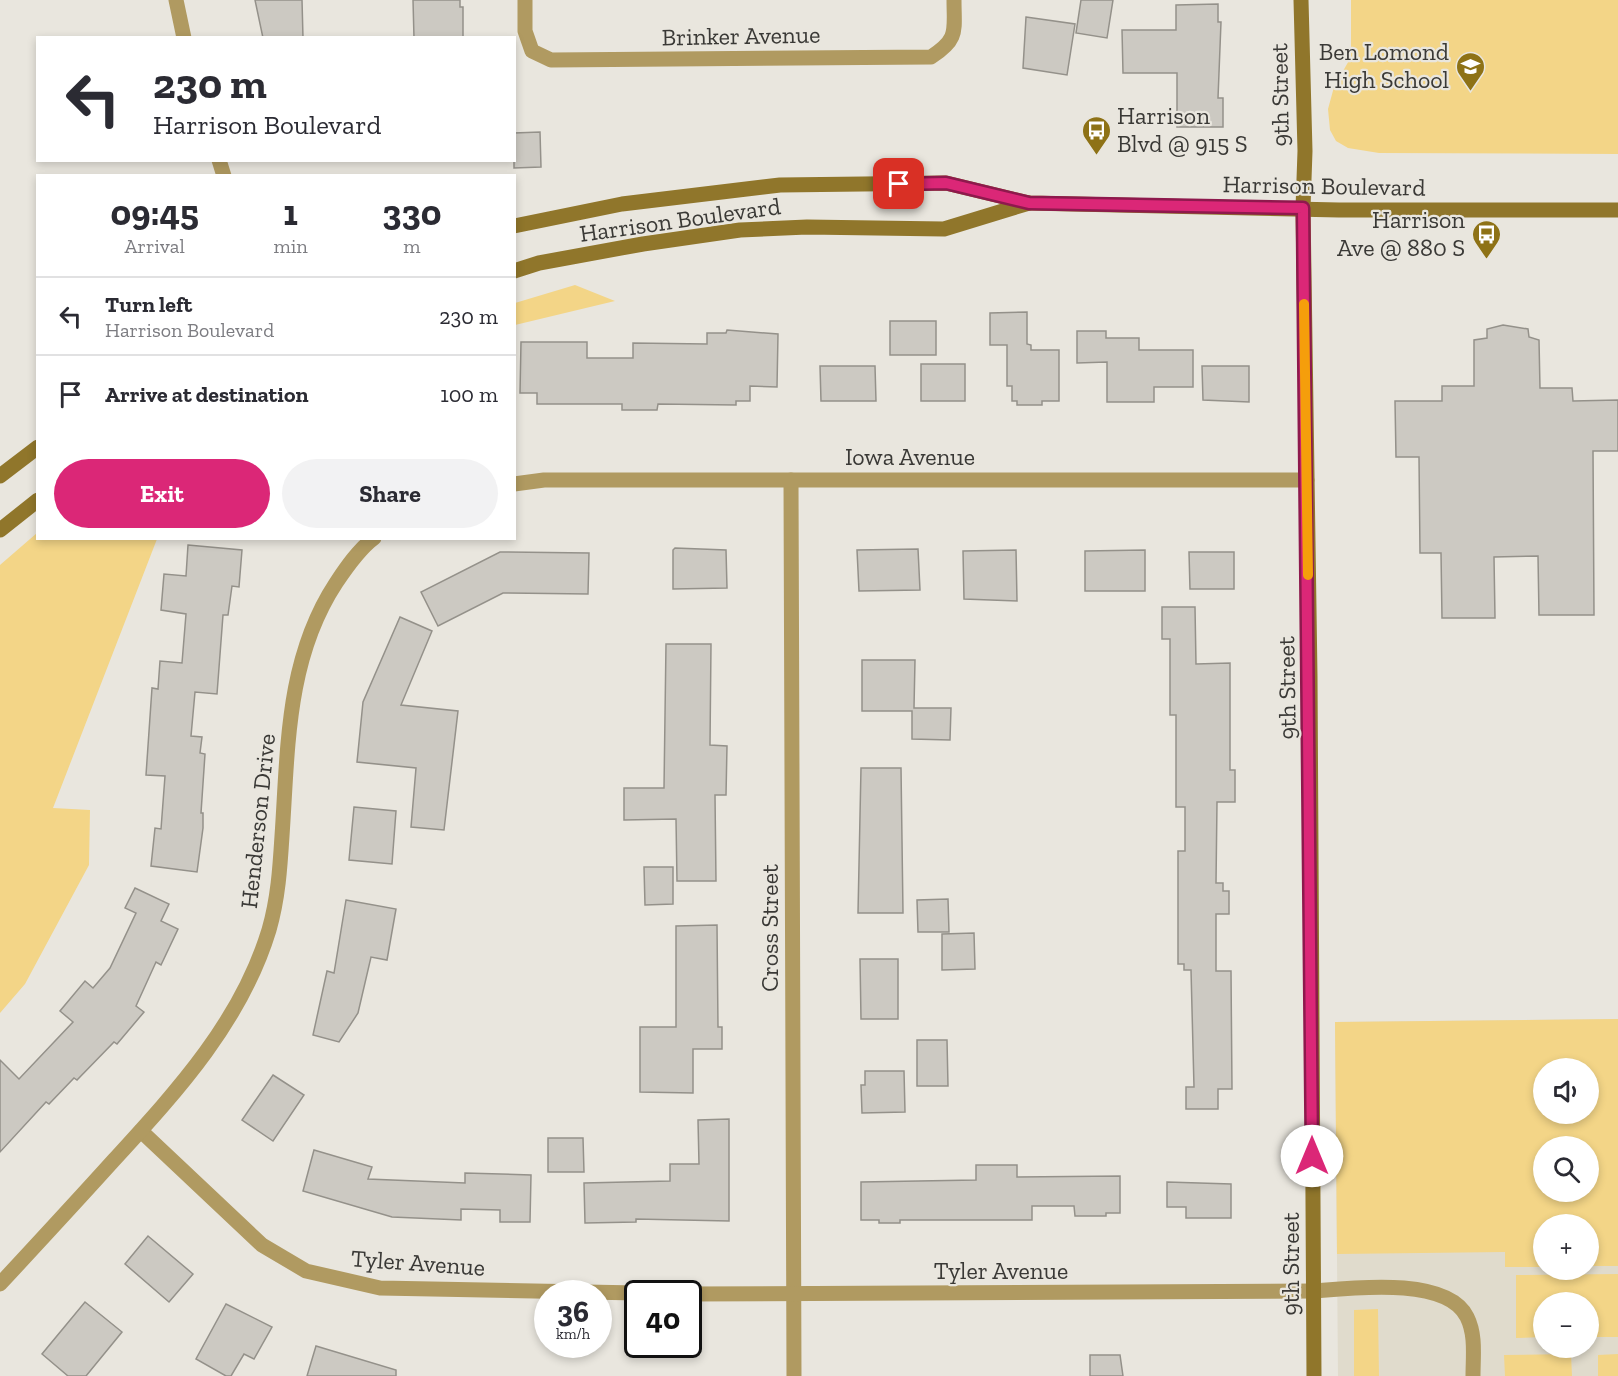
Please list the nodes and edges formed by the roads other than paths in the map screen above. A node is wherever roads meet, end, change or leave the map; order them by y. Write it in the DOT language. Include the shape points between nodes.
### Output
graph roads {
  1 [pos="176,0"];
  2 [pos="525,0"];
  3 [pos="954,0"];
  4 [pos="1300,0"];
  5 [pos="184,36"];
  6 [pos="1029,203"];
  7 [pos="1303,208"];
  8 [pos="1618,210"];
  9 [pos="516,226"];
  10 [pos="516,271"];
  11 [pos="36,449"];
  12 [pos="0,476"];
  13 [pos="791,480"];
  14 [pos="1306,480"];
  15 [pos="516,484"];
  16 [pos="36,502"];
  17 [pos="0,531"];
  18 [pos="372,540"];
  19 [pos="141,1131"];
  20 [pos="0,1284"];
  21 [pos="1314,1291"];
  22 [pos="624,1293"];
  23 [pos="702,1294"];
  24 [pos="794,1295"];
  25 [pos="794,1376"];
  26 [pos="1314,1376"];
  27 [pos="1473,1376"];
  1 -- 5 [label="street"];
  2 -- 3 [label="street, Brinker Avenue" via="525,31 532,51 551,60 931,57 949,45 954,28"];
  4 -- 7 [label="main road, 9th Street"];
  6 -- 7 [label="main road, Harrison Boulevard"];
  6 -- 9 [label="main road, Harrison Boulevard" via="946,183 780,185 622,204"];
  6 -- 10 [label="main road, Harrison Boulevard" via="944,229 740,230 643,244"];
  7 -- 8 [label="main road, Harrison Boulevard"];
  7 -- 14 [label="main road, 9th Street"];
  11 -- 12 [label="main road"];
  13 -- 14 [label="street, Iowa Avenue"];
  13 -- 15 [label="street, Iowa Avenue" via="544,480"];
  13 -- 24 [label="street, Cross Street"];
  14 -- 21 [label="main road, 9th Street"];
  16 -- 17 [label="main road"];
  18 -- 19 [label="street, Henderson Drive" via="344,570 325,600 306,643 290,713 278,887 255,967 219,1035"];
  19 -- 20 [label="street, Henderson Drive"];
  19 -- 22 [label="street, Tyler Avenue" via="262,1245 306,1271 380,1288"];
  21 -- 24 [label="street, Tyler Avenue"];
  21 -- 26 [label="main road, 9th Street"];
  21 -- 27 [label="street, Tyler Avenue" via="1365,1287 1436,1293 1452,1300 1466,1314 1472,1331"];
  23 -- 24 [label="street, Tyler Avenue"];
  24 -- 25 [label="street, Cross Street"];
}
